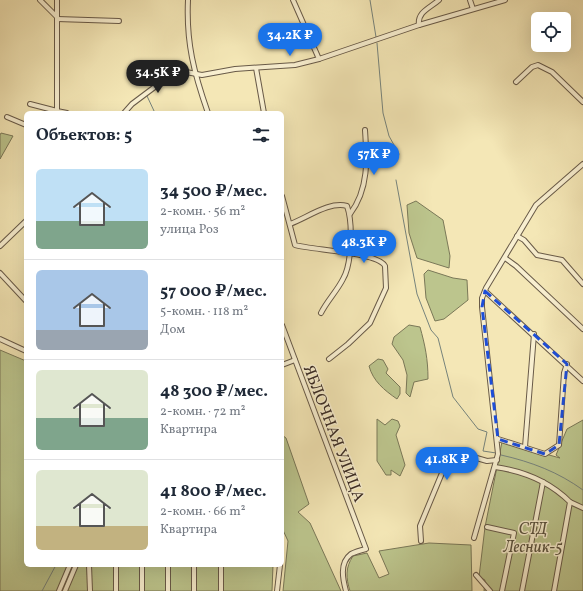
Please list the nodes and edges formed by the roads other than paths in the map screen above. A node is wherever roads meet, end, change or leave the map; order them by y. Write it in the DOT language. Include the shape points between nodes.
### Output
graph roads {
  1 [pos="40,0"];
  2 [pos="57,0"];
  3 [pos="188,0"];
  4 [pos="293,0"];
  5 [pos="439,0"];
  6 [pos="470,0"];
  7 [pos="505,0"];
  8 [pos="473,9"];
  9 [pos="57,18"];
  10 [pos="119,21"];
  11 [pos="419,25"];
  12 [pos="319,59"];
  13 [pos="256,68"];
  14 [pos="194,74"];
  15 [pos="516,82"];
  16 [pos="583,102"];
  17 [pos="30,104"];
  18 [pos="57,111"];
  19 [pos="126,111"];
  20 [pos="207,111"];
  21 [pos="264,111"];
  22 [pos="8,117"];
  23 [pos="24,124"];
  24 [pos="365,130"];
  25 [pos="583,164"];
  26 [pos="284,203"];
  27 [pos="350,214"];
  28 [pos="24,223"];
  29 [pos="290,224"];
  30 [pos="518,236"];
  31 [pos="0,246"];
  32 [pos="350,254"];
  33 [pos="505,258"];
  34 [pos="0,273"];
  35 [pos="583,284"];
  36 [pos="485,291"];
  37 [pos="24,298"];
  38 [pos="321,313"];
  39 [pos="583,329"];
  40 [pos="284,330"];
  41 [pos="534,334"];
  42 [pos="0,340"];
  43 [pos="24,350"];
  44 [pos="329,359"];
  45 [pos="295,360"];
  46 [pos="284,364"];
  47 [pos="567,364"];
  48 [pos="583,381"];
  49 [pos="498,439"];
  50 [pos="525,447"];
  51 [pos="497,460"];
  52 [pos="495,467"];
  53 [pos="543,482"];
  54 [pos="570,502"];
  55 [pos="583,508"];
  56 [pos="487,527"];
  57 [pos="474,538"];
  58 [pos="421,541"];
  59 [pos="69,567"];
  60 [pos="75,567"];
  61 [pos="89,567"];
  62 [pos="116,567"];
  63 [pos="142,567"];
  64 [pos="168,567"];
  65 [pos="194,567"];
  66 [pos="221,567"];
  67 [pos="280,567"];
  68 [pos="476,575"];
  69 [pos="59,591"];
  70 [pos="65,591"];
  71 [pos="90,591"];
  72 [pos="116,591"];
  73 [pos="142,591"];
  74 [pos="168,591"];
  75 [pos="194,591"];
  76 [pos="221,591"];
  77 [pos="277,591"];
  78 [pos="346,591"];
  79 [pos="490,591"];
  80 [pos="502,591"];
  81 [pos="522,591"];
  82 [pos="554,591"];
  1 -- 9 [label="street"];
  2 -- 9 [label="street"];
  3 -- 14 [label="street" via="189,48"];
  4 -- 12 [label="street"];
  5 -- 11 [label="street" via="420,14"];
  6 -- 8 [label="street"];
  7 -- 8 [label="street"];
  8 -- 11 [label="street"];
  9 -- 10 [label="street"];
  9 -- 18 [label="street"];
  11 -- 12 [label="street"];
  12 -- 13 [label="street" via="295,65"];
  13 -- 14 [label="street"];
  13 -- 21 [label="street"];
  14 -- 19 [label="street" via="186,72 156,86"];
  14 -- 20 [label="street"];
  15 -- 16 [label="street" via="532,67 538,65 552,72"];
  17 -- 18 [label="street"];
  22 -- 23 [label="street"];
  24 -- 27 [label="street" via="366,177 356,206"];
  25 -- 30 [label="street" via="536,205"];
  26 -- 29 [label="street"];
  27 -- 29 [label="street" via="347,206 328,206"];
  27 -- 32 [label="street"];
  28 -- 31 [label="street"];
  29 -- 32 [label="street" via="295,245"];
  30 -- 33 [label="street"];
  30 -- 35 [label="street" via="537,255 562,260"];
  32 -- 38 [label="street" via="344,279"];
  32 -- 44 [label="street" via="378,259 385,266 386,288 370,323"];
  33 -- 36 [label="street"];
  33 -- 39 [label="street"];
  34 -- 37 [label="street"];
  36 -- 41 [label="street"];
  36 -- 49 [label="street" via="482,298 484,329"];
  40 -- 45 [label="street, ЯБЛОЧНАЯ УЛИЦА"];
  41 -- 47 [label="street"];
  41 -- 50 [label="street"];
  42 -- 43 [label="street"];
  45 -- 46 [label="street"];
  45 -- 78 [label="street, ЯБЛОЧНАЯ УЛИЦА" via="366,549 350,555 343,566"];
  47 -- 48 [label="street"];
  47 -- 50 [label="street" via="564,373 559,445 546,454"];
  49 -- 50 [label="street"];
  49 -- 51 [label="street"];
  51 -- 52 [label="street"];
  51 -- 58 [label="street" via="487,461 453,453 447,461 420,526"];
  52 -- 53 [label="street" via="512,469"];
  52 -- 57 [label="street"];
  53 -- 54 [label="street" via="559,490"];
  53 -- 81 [label="street"];
  54 -- 55 [label="street"];
  54 -- 82 [label="street"];
  56 -- 80 [label="street" via="514,534"];
  59 -- 69 [label="street"];
  60 -- 70 [label="street"];
  61 -- 71 [label="street"];
  62 -- 72 [label="street"];
  63 -- 73 [label="street"];
  64 -- 74 [label="street"];
  65 -- 75 [label="street"];
  66 -- 76 [label="street"];
  67 -- 77 [label="street"];
  68 -- 79 [label="street"];
}
